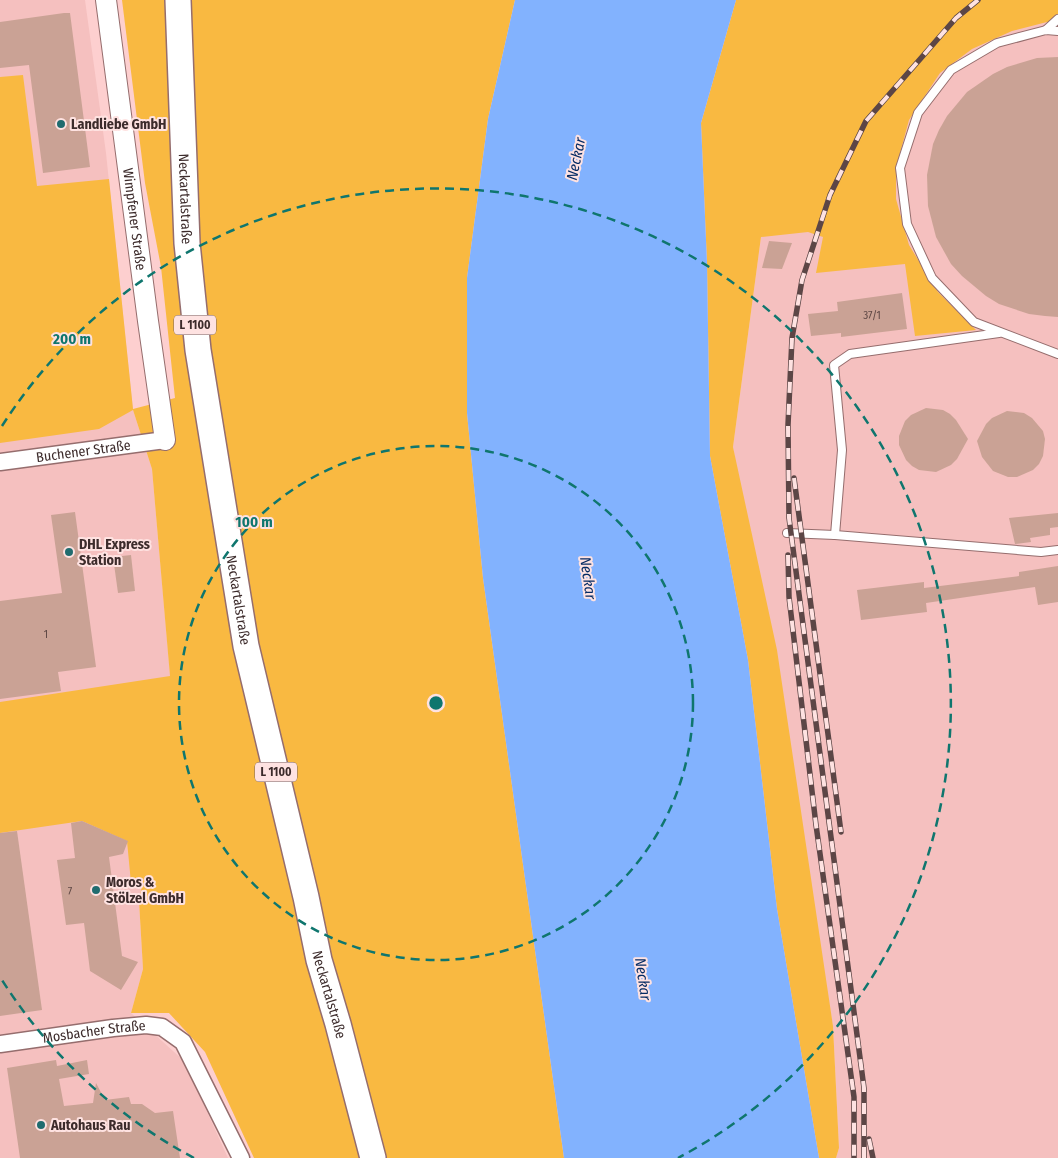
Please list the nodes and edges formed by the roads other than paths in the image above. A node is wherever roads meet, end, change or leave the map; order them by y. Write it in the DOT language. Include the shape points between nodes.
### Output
graph roads {
  1 [pos="106,0"];
  2 [pos="178,0"];
  3 [pos="1058,19"];
  4 [pos="1046,30"];
  5 [pos="1058,31"];
  6 [pos="1001,333"];
  7 [pos="1058,354"];
  8 [pos="165,440"];
  9 [pos="0,462"];
  10 [pos="788,532"];
  11 [pos="835,534"];
  12 [pos="1058,550"];
  13 [pos="0,1044"];
  14 [pos="241,1158"];
  15 [pos="373,1158"];
  1 -- 8 [label="street, Wimpfener Straße"];
  2 -- 15 [label="main road, Neckartalstraße / L 1100" via="187,243 198,350 244,637 319,960"];
  3 -- 4 [label="lane"];
  4 -- 5 [label="lane"];
  4 -- 6 [label="lane" via="997,43 952,70 918,113 900,168 907,224 932,278 974,322"];
  6 -- 7 [label="lane"];
  6 -- 11 [label="lane" via="850,354 834,365 842,450"];
  8 -- 9 [label="street, Buchener Straße"];
  10 -- 11 [label="lane"];
  11 -- 12 [label="lane" via="1041,552"];
  13 -- 14 [label="street, Mosbacher Straße" via="113,1028 162,1027 183,1042"];
}
